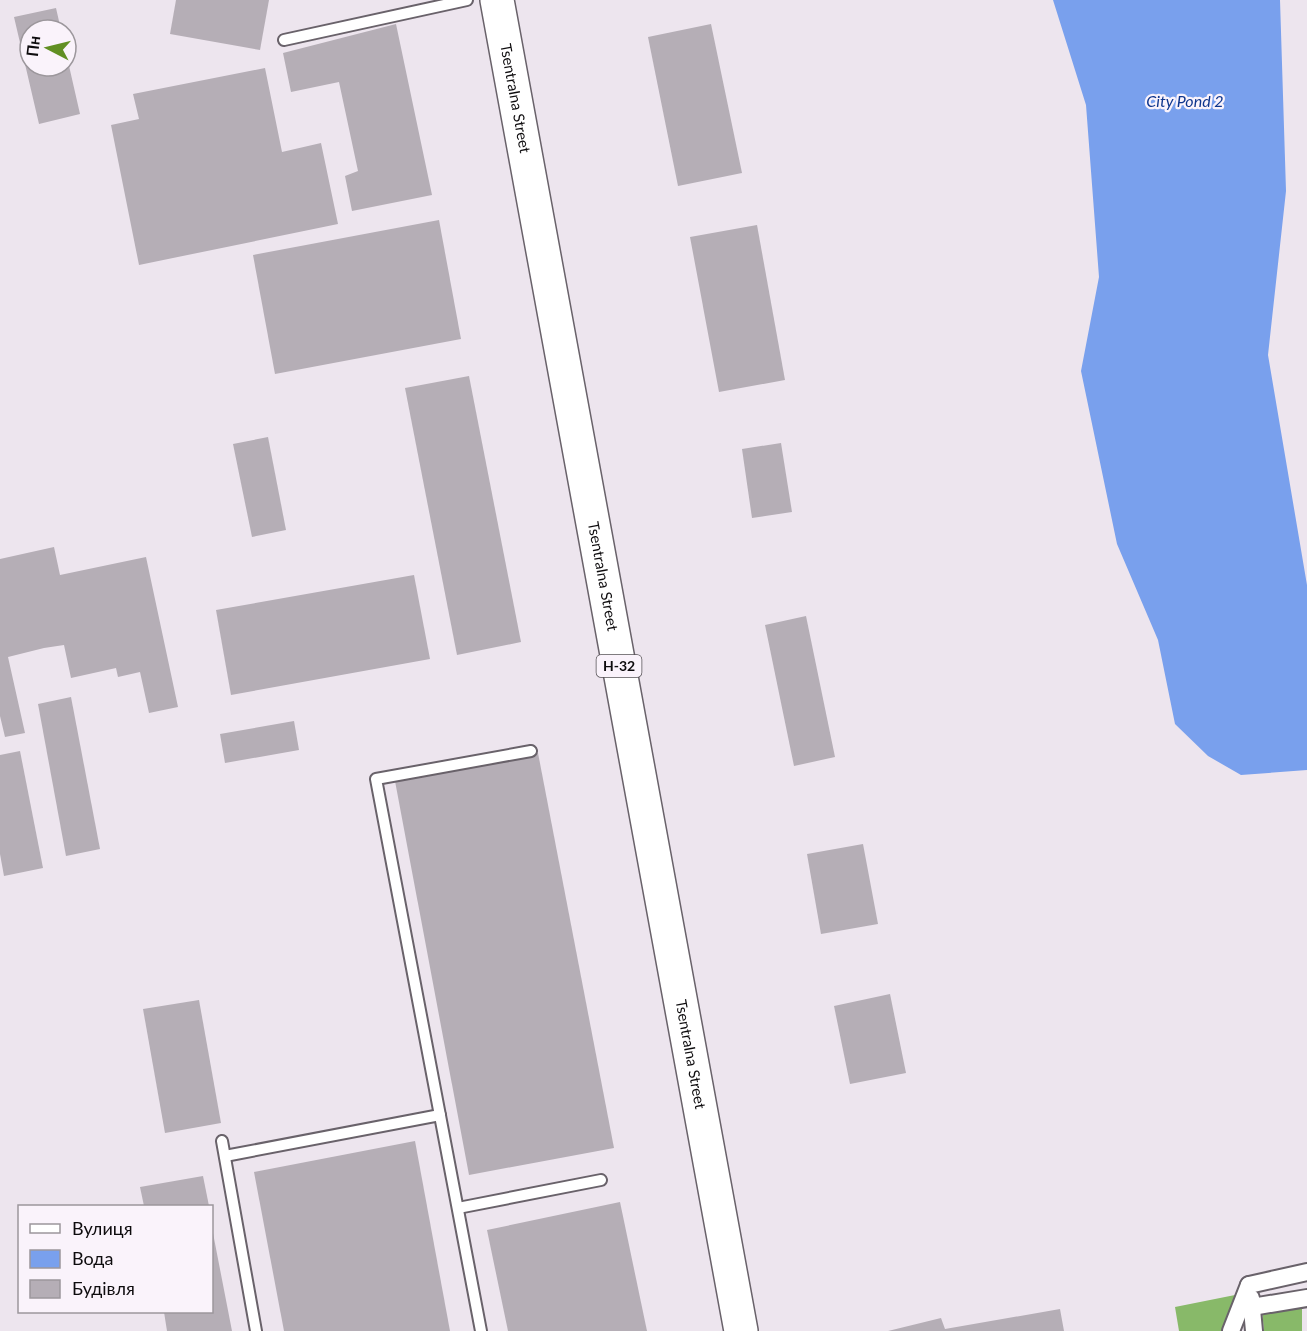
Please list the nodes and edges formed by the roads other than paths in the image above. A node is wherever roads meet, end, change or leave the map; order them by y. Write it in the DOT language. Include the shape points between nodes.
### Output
graph roads {
  1 [pos="466,0"];
  2 [pos="497,0"];
  3 [pos="284,40"];
  4 [pos="531,751"];
  5 [pos="440,1115"];
  6 [pos="222,1141"];
  7 [pos="225,1156"];
  8 [pos="601,1180"];
  9 [pos="458,1208"];
  10 [pos="1307,1272"];
  11 [pos="1249,1285"];
  12 [pos="1307,1298"];
  13 [pos="1252,1307"];
  14 [pos="256,1331"];
  15 [pos="481,1331"];
  16 [pos="741,1331"];
  17 [pos="1231,1331"];
  18 [pos="1254,1331"];
  1 -- 3 [label="lane"];
  2 -- 16 [label="main road, Tsentralna Street / Н-32"];
  4 -- 5 [label="lane" via="376,779"];
  5 -- 7 [label="lane"];
  5 -- 9 [label="lane"];
  6 -- 7 [label="lane"];
  7 -- 14 [label="lane"];
  8 -- 9 [label="lane"];
  9 -- 15 [label="lane"];
  10 -- 11 [label="street"];
  11 -- 13 [label="street"];
  11 -- 17 [label="street"];
  12 -- 13 [label="street"];
  13 -- 18 [label="street"];
}
